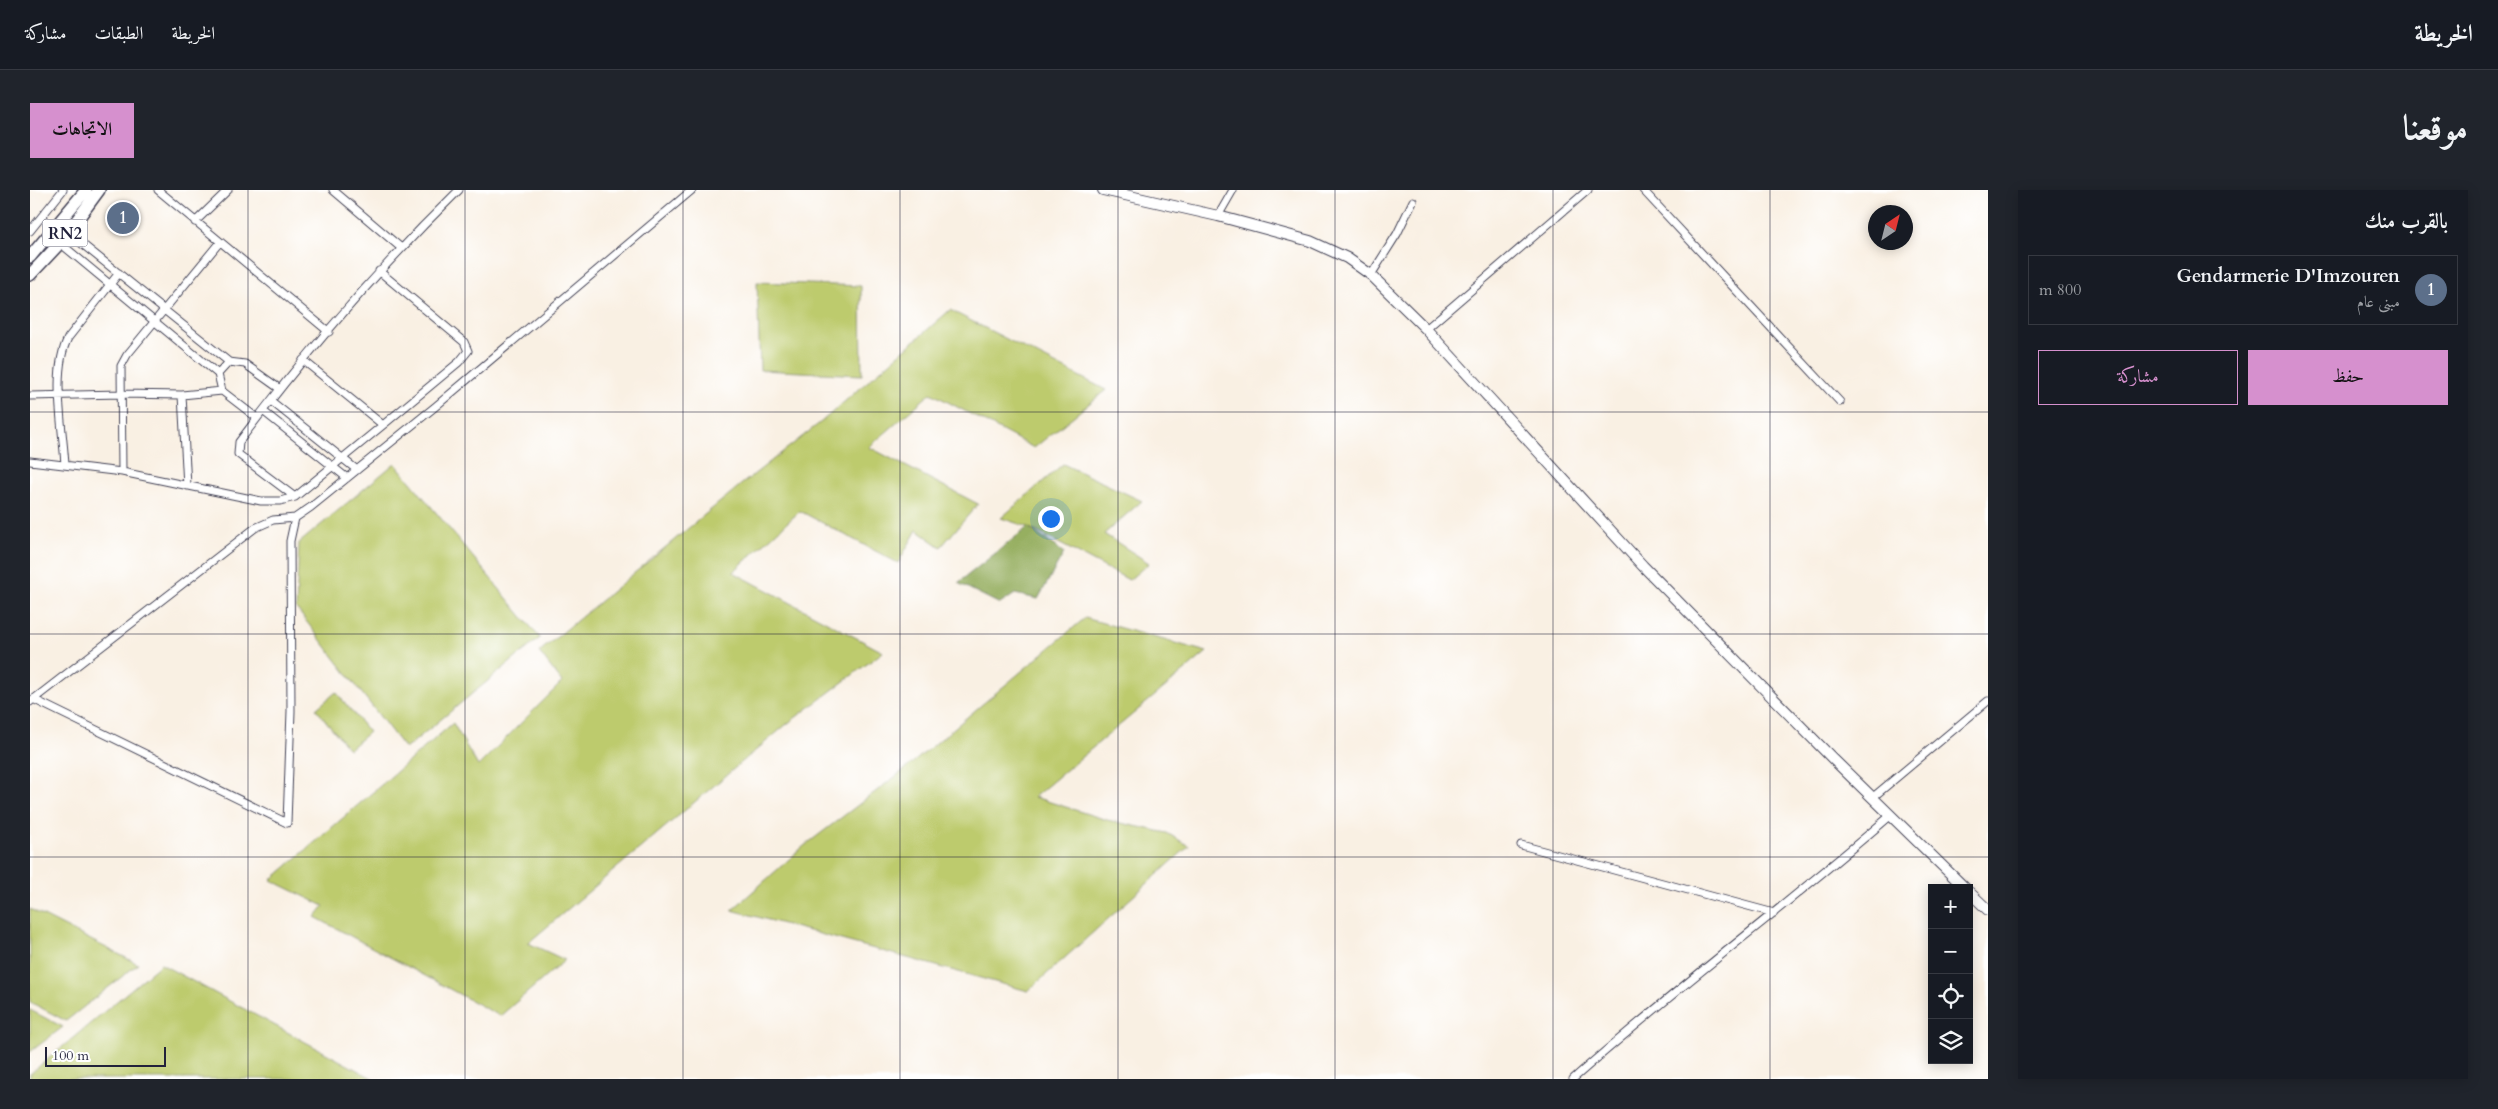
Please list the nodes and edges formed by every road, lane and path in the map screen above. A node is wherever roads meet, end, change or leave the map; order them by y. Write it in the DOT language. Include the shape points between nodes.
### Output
graph roads {
  1 [pos="63,190"];
  2 [pos="86,190"];
  3 [pos="99,190"];
  4 [pos="158,190"];
  5 [pos="228,190"];
  6 [pos="333,190"];
  7 [pos="458,190"];
  8 [pos="692,190"];
  9 [pos="1102,190"];
  10 [pos="1232,190"];
  11 [pos="1588,190"];
  12 [pos="1643,190"];
  13 [pos="1413,201"];
  14 [pos="1218,216"];
  15 [pos="195,222"];
  16 [pos="30,231"];
  17 [pos="66,232"];
  18 [pos="60,243"];
  19 [pos="219,243"];
  20 [pos="400,247"];
  21 [pos="30,257"];
  22 [pos="379,271"];
  23 [pos="119,274"];
  24 [pos="30,275"];
  25 [pos="1372,275"];
  26 [pos="113,285"];
  27 [pos="164,309"];
  28 [pos="156,321"];
  29 [pos="1426,329"];
  30 [pos="328,332"];
  31 [pos="303,360"];
  32 [pos="229,362"];
  33 [pos="218,374"];
  34 [pos="280,389"];
  35 [pos="222,391"];
  36 [pos="121,394"];
  37 [pos="182,395"];
  38 [pos="30,396"];
  39 [pos="60,396"];
  40 [pos="271,401"];
  41 [pos="1840,402"];
  42 [pos="263,411"];
  43 [pos="257,418"];
  44 [pos="383,425"];
  45 [pos="343,459"];
  46 [pos="30,461"];
  47 [pos="65,465"];
  48 [pos="334,466"];
  49 [pos="357,470"];
  50 [pos="122,472"];
  51 [pos="347,478"];
  52 [pos="187,486"];
  53 [pos="295,496"];
  54 [pos="295,518"];
  55 [pos="32,701"];
  56 [pos="1988,701"];
  57 [pos="1872,798"];
  58 [pos="1890,816"];
  59 [pos="1521,844"];
  60 [pos="1960,884"];
  61 [pos="1973,896"];
  62 [pos="1988,910"];
  63 [pos="1774,913"];
  64 [pos="1573,1079"];
  1 -- 16 [label="street"];
  2 -- 21 [label="highway, RN2"];
  3 -- 17 [label="highway, RN2"];
  4 -- 15 [label="street"];
  5 -- 15 [label="street"];
  6 -- 20 [label="street"];
  7 -- 20 [label="street"];
  8 -- 49 [label="street"];
  9 -- 14 [label="main road"];
  10 -- 14 [label="street"];
  11 -- 29 [label="street"];
  12 -- 41 [label="street"];
  13 -- 25 [label="street"];
  14 -- 25 [label="main road" via="1326,247"];
  15 -- 19 [label="street"];
  17 -- 18 [label="highway, RN2"];
  17 -- 23 [label="street"];
  18 -- 24 [label="highway, RN2"];
  18 -- 26 [label="street"];
  19 -- 27 [label="street"];
  19 -- 30 [label="street"];
  20 -- 22 [label="street"];
  22 -- 30 [label="street"];
  22 -- 44 [label="street" via="464,342 468,351"];
  23 -- 26 [label="street"];
  23 -- 27 [label="street"];
  25 -- 29 [label="main road"];
  26 -- 28 [label="street"];
  26 -- 39 [label="street" via="63,348"];
  27 -- 28 [label="street"];
  27 -- 32 [label="street"];
  28 -- 33 [label="street"];
  28 -- 36 [label="street" via="122,362"];
  29 -- 57 [label="main road" via="1643,566"];
  30 -- 31 [label="street"];
  31 -- 34 [label="street"];
  31 -- 44 [label="street"];
  32 -- 33 [label="street"];
  32 -- 34 [label="street" via="245,364"];
  33 -- 35 [label="street"];
  34 -- 40 [label="street"];
  35 -- 37 [label="street"];
  35 -- 43 [label="street"];
  36 -- 37 [label="street"];
  36 -- 39 [label="street"];
  36 -- 50 [label="street"];
  37 -- 52 [label="street"];
  38 -- 39 [label="street"];
  39 -- 47 [label="street"];
  40 -- 42 [label="street"];
  40 -- 45 [label="street"];
  42 -- 43 [label="street"];
  42 -- 48 [label="street"];
  43 -- 53 [label="street" via="239,442 238,454"];
  44 -- 45 [label="street"];
  45 -- 48 [label="street"];
  45 -- 49 [label="street"];
  46 -- 47 [label="street"];
  47 -- 50 [label="street"];
  48 -- 51 [label="street"];
  48 -- 53 [label="street"];
  49 -- 51 [label="street"];
  50 -- 52 [label="street"];
  51 -- 54 [label="street"];
  52 -- 53 [label="street" via="261,501 280,501"];
  54 -- 55 [label="street" via="272,520 255,528"];
  54 -- 55 [label="street" via="290,541 291,711 287,823"];
  56 -- 57 [label="street"];
  57 -- 58 [label="main road"];
  58 -- 60 [label="main road"];
  58 -- 63 [label="street"];
  59 -- 63 [label="street"];
  61 -- 62 [label="main road"];
  63 -- 64 [label="street" via="1661,1002"];
}
